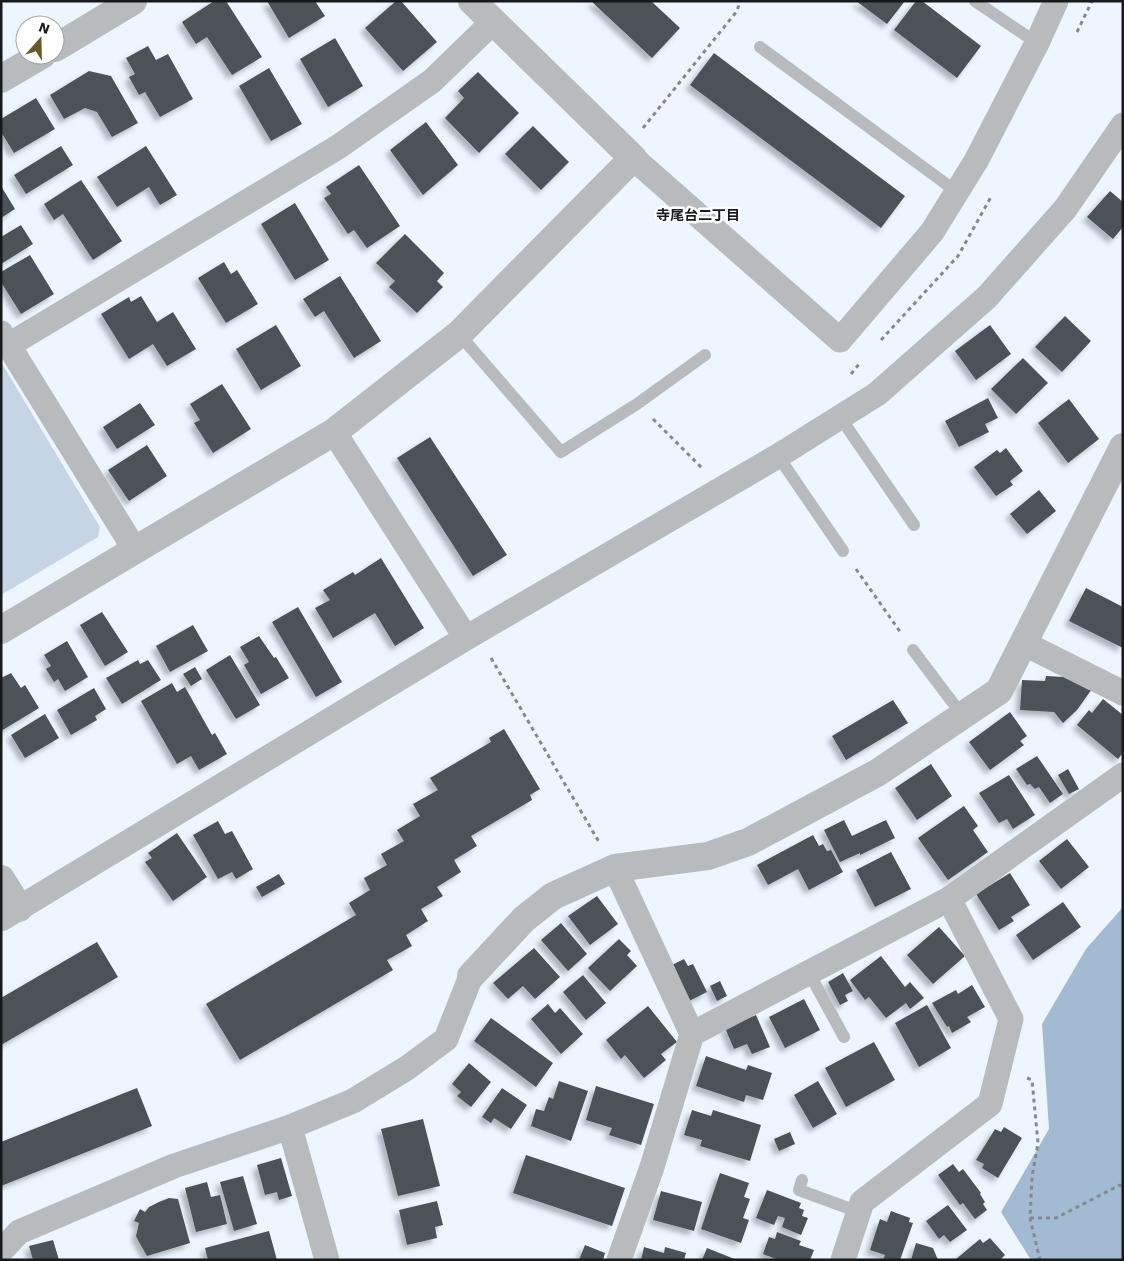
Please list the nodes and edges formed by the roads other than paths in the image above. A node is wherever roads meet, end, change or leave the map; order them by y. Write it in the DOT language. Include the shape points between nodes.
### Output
graph roads {
  1 [pos="133,1"];
  2 [pos="472,1"];
  3 [pos="976,1"];
  4 [pos="1056,1"];
  5 [pos="493,22"];
  6 [pos="65,42"];
  7 [pos="1037,43"];
  8 [pos="760,47"];
  9 [pos="25,65"];
  10 [pos="1,79"];
  11 [pos="1123,125"];
  12 [pos="636,145"];
  13 [pos="957,192"];
  14 [pos="459,334"];
  15 [pos="5,338"];
  16 [pos="705,355"];
  17 [pos="840,417"];
  18 [pos="334,432"];
  19 [pos="1123,447"];
  20 [pos="778,456"];
  21 [pos="914,525"];
  22 [pos="135,550"];
  23 [pos="843,551"];
  24 [pos="1,630"];
  25 [pos="471,635"];
  26 [pos="1023,643"];
  27 [pos="913,650"];
  28 [pos="1123,693"];
  29 [pos="962,715"];
  30 [pos="1123,775"];
  31 [pos="615,868"];
  32 [pos="1,879"];
  33 [pos="949,899"];
  34 [pos="10,913"];
  35 [pos="809,973"];
  36 [pos="471,976"];
  37 [pos="692,1034"];
  38 [pos="844,1037"];
  39 [pos="290,1127"];
  40 [pos="802,1180"];
  41 [pos="859,1212"];
  42 [pos="1,1251"];
  43 [pos="327,1260"];
  44 [pos="619,1260"];
  45 [pos="843,1260"];
  1 -- 6 [label="street"];
  2 -- 5 [label="street"];
  3 -- 7 [label="lane"];
  4 -- 7 [label="street"];
  5 -- 12 [label="street"];
  5 -- 15 [label="street" via="432,80 338,147"];
  7 -- 13 [label="street" via="976,162"];
  8 -- 13 [label="lane"];
  9 -- 10 [label="street"];
  11 -- 17 [label="street" via="1065,208 987,297 877,394"];
  12 -- 13 [label="street" via="840,340 932,232"];
  12 -- 14 [label="street"];
  14 -- 16 [label="lane" via="561,452 637,404"];
  14 -- 18 [label="street"];
  15 -- 22 [label="street"];
  17 -- 20 [label="street"];
  17 -- 21 [label="lane"];
  18 -- 22 [label="street"];
  18 -- 25 [label="street"];
  19 -- 26 [label="street"];
  20 -- 23 [label="lane"];
  20 -- 25 [label="street"];
  22 -- 24 [label="street"];
  25 -- 34 [label="street"];
  26 -- 28 [label="street"];
  26 -- 29 [label="street" via="999,691"];
  27 -- 29 [label="lane"];
  29 -- 31 [label="street" via="877,773 748,842 708,856"];
  30 -- 33 [label="street"];
  31 -- 36 [label="street" via="554,896 524,919"];
  31 -- 37 [label="street"];
  32 -- 34 [label="street"];
  33 -- 35 [label="street"];
  33 -- 41 [label="street" via="1011,1019 990,1104 862,1202"];
  35 -- 37 [label="street"];
  35 -- 38 [label="lane"];
  36 -- 39 [label="street" via="446,1039 353,1102"];
  37 -- 44 [label="street" via="652,1167"];
  39 -- 42 [label="street" via="174,1166 19,1232"];
  39 -- 43 [label="street"];
  40 -- 41 [label="lane" via="798,1190"];
  41 -- 45 [label="street"];
}
